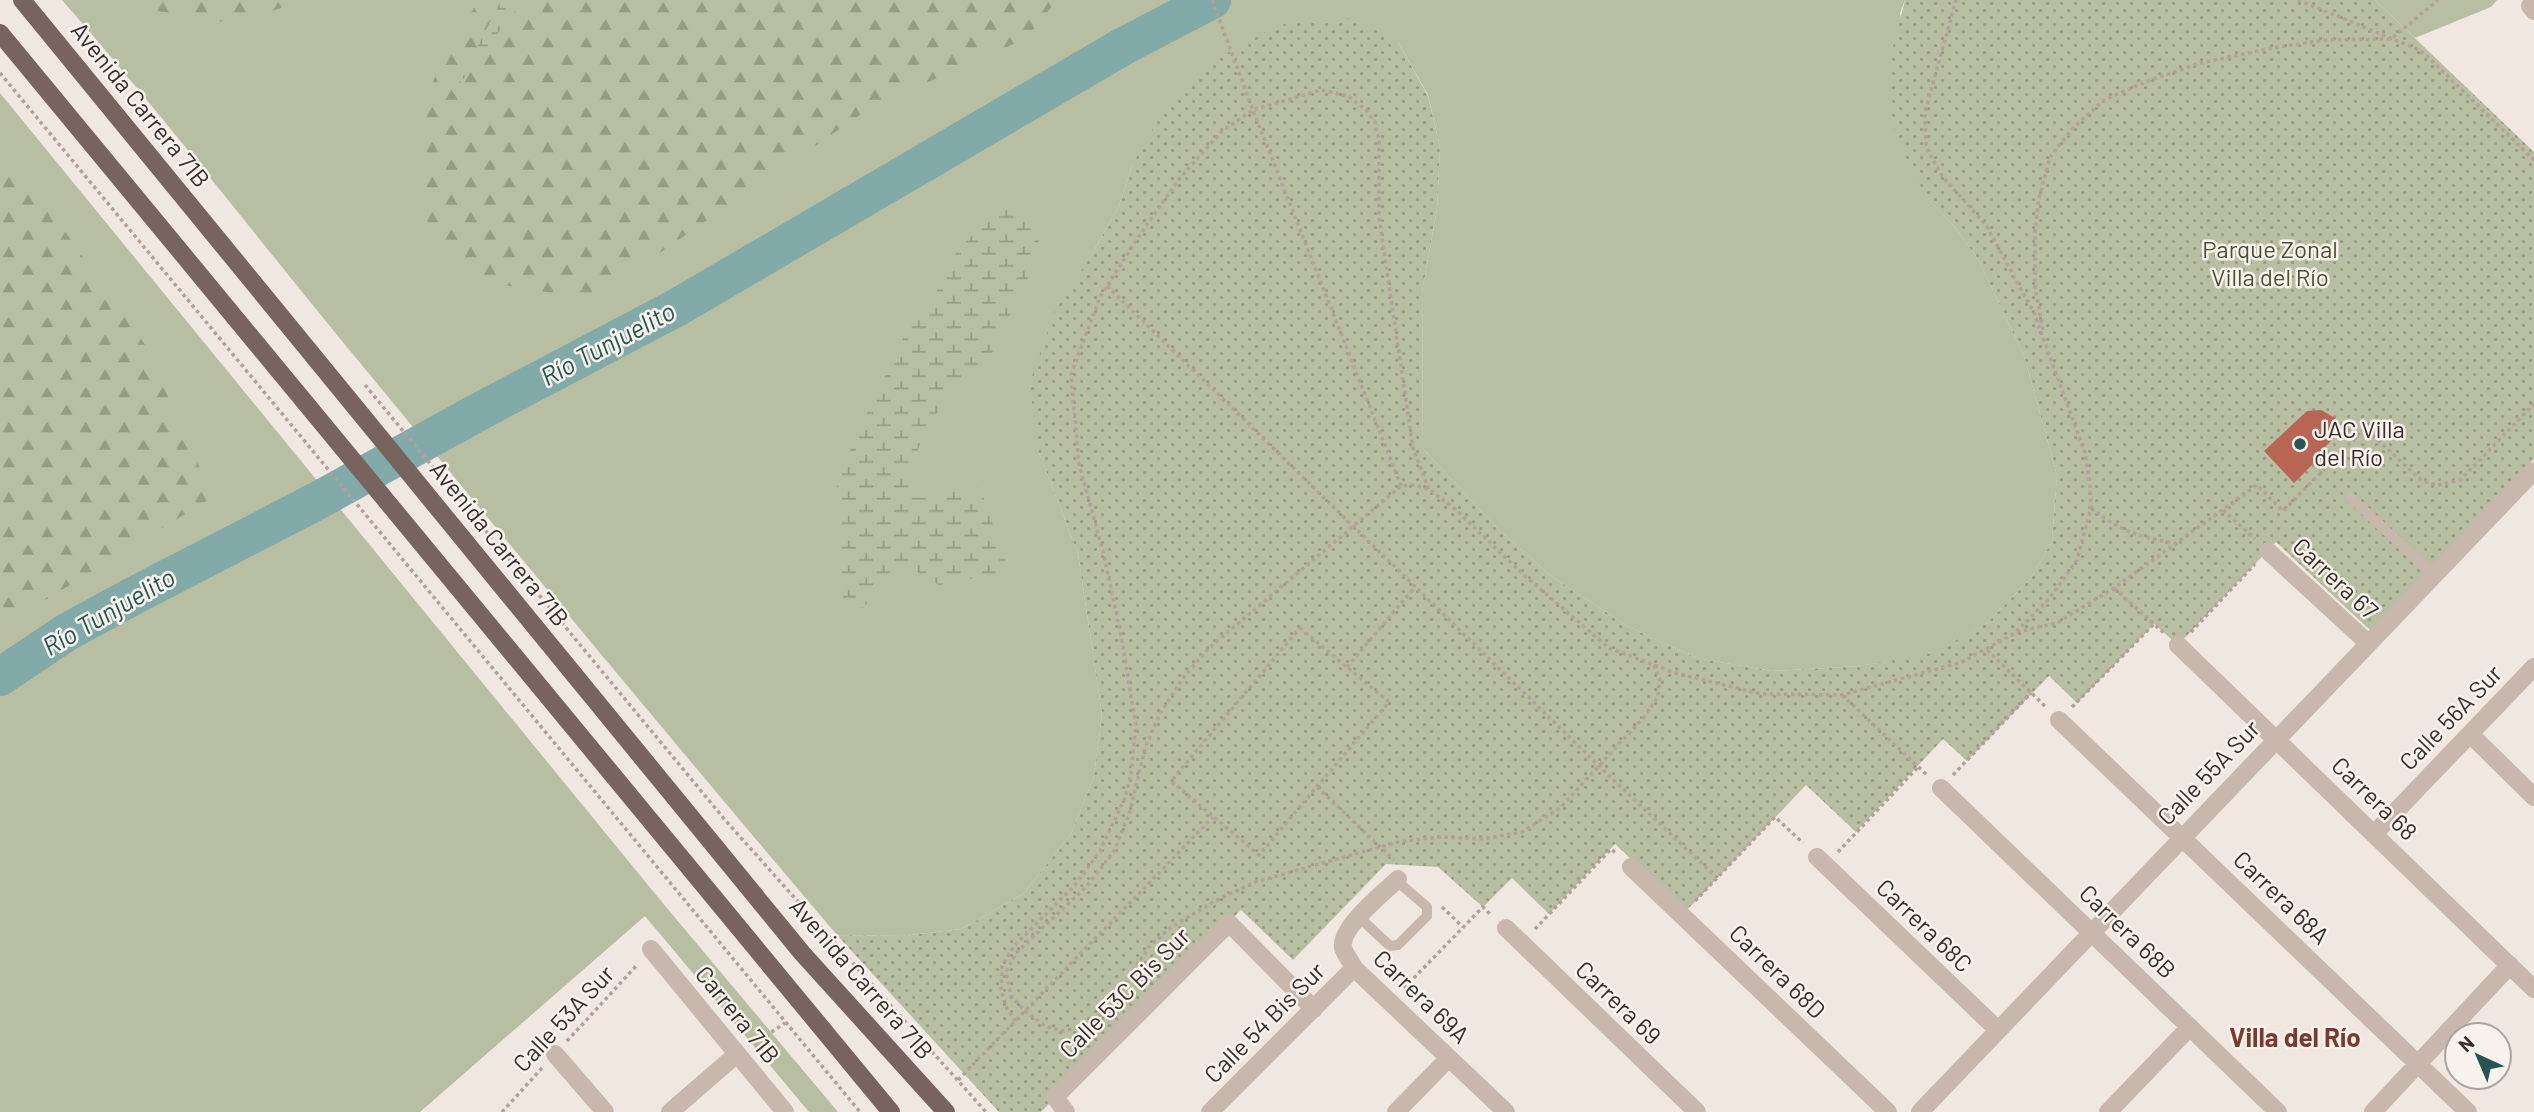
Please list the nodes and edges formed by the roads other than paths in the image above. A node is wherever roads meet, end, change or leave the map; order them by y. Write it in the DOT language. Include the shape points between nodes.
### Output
graph roads {
  1 [pos="22,0"];
  2 [pos="0,33"];
  3 [pos="2534,471"];
  4 [pos="2351,498"];
  5 [pos="2268,551"];
  6 [pos="2434,575"];
  7 [pos="2368,643"];
  8 [pos="2178,645"];
  9 [pos="2534,667"];
  10 [pos="2059,720"];
  11 [pos="2470,734"];
  12 [pos="2276,738"];
  13 [pos="1941,788"];
  14 [pos="2534,797"];
  15 [pos="2374,834"];
  16 [pos="2181,837"];
  17 [pos="1821,861"];
  18 [pos="1631,867"];
  19 [pos="1398,875"];
  20 [pos="1359,917"];
  21 [pos="1506,928"];
  22 [pos="2092,931"];
  23 [pos="651,949"];
  24 [pos="2510,965"];
  25 [pos="1354,968"];
  26 [pos="2534,989"];
  27 [pos="1314,1009"];
  28 [pos="2190,1027"];
  29 [pos="1998,1030"];
  30 [pos="555,1054"];
  31 [pos="737,1054"];
  32 [pos="1449,1058"];
  33 [pos="2418,1064"];
  34 [pos="605,1112"];
  35 [pos="670,1112"];
  36 [pos="785,1112"];
  37 [pos="891,1112"];
  38 [pos="946,1112"];
  39 [pos="1066,1112"];
  40 [pos="1210,1112"];
  41 [pos="1396,1112"];
  42 [pos="1506,1112"];
  43 [pos="1697,1112"];
  44 [pos="1888,1112"];
  45 [pos="1920,1112"];
  46 [pos="2108,1112"];
  47 [pos="2278,1112"];
  48 [pos="2373,1112"];
  49 [pos="2468,1112"];
  1 -- 38 [label="main road, Avenida Carrera 71B" via="802,953"];
  2 -- 37 [label="main road"];
  3 -- 6 [label="street, Calle 55A Sur"];
  4 -- 6 [label="lane"];
  5 -- 7 [label="street, Carrera 67"];
  6 -- 7 [label="street, Calle 55A Sur"];
  7 -- 12 [label="street, Calle 55A Sur"];
  8 -- 12 [label="street, Carrera 68"];
  9 -- 11 [label="street, Calle 56A Sur"];
  10 -- 16 [label="street, Carrera 68A"];
  11 -- 14 [label="street"];
  11 -- 15 [label="street, Calle 56A Sur"];
  12 -- 15 [label="street, Carrera 68"];
  12 -- 16 [label="street, Calle 55A Sur"];
  13 -- 22 [label="street, Carrera 68B"];
  15 -- 24 [label="street, Carrera 68"];
  16 -- 22 [label="street, Calle 55A Sur"];
  16 -- 33 [label="street, Carrera 68A"];
  17 -- 29 [label="street, Carrera 68C"];
  18 -- 44 [label="street, Carrera 68D"];
  19 -- 20 [label="street, Carrera 69A"];
  19 -- 20 [label="lane" via="1429,912 1398,946 1390,946"];
  20 -- 25 [label="street, Carrera 69A" via="1345,934 1343,947"];
  21 -- 43 [label="street, Carrera 69"];
  22 -- 28 [label="street, Carrera 68B"];
  22 -- 29 [label="street, Calle 55A Sur"];
  23 -- 31 [label="street, Carrera 71B"];
  24 -- 26 [label="street, Carrera 68"];
  24 -- 33 [label="street"];
  25 -- 27 [label="street, Calle 54 Bis Sur"];
  25 -- 32 [label="street, Carrera 69A"];
  27 -- 39 [label="street, Calle 53C Bis Sur" via="1229,923 1055,1097"];
  27 -- 40 [label="street, Calle 54 Bis Sur"];
  28 -- 46 [label="street"];
  28 -- 47 [label="street, Carrera 68B"];
  29 -- 45 [label="street, Calle 55A Sur"];
  30 -- 34 [label="street"];
  31 -- 35 [label="street"];
  31 -- 36 [label="street, Carrera 71B"];
  32 -- 41 [label="street"];
  32 -- 42 [label="street, Carrera 69A"];
  33 -- 48 [label="street"];
  33 -- 49 [label="street, Carrera 68A"];
}
